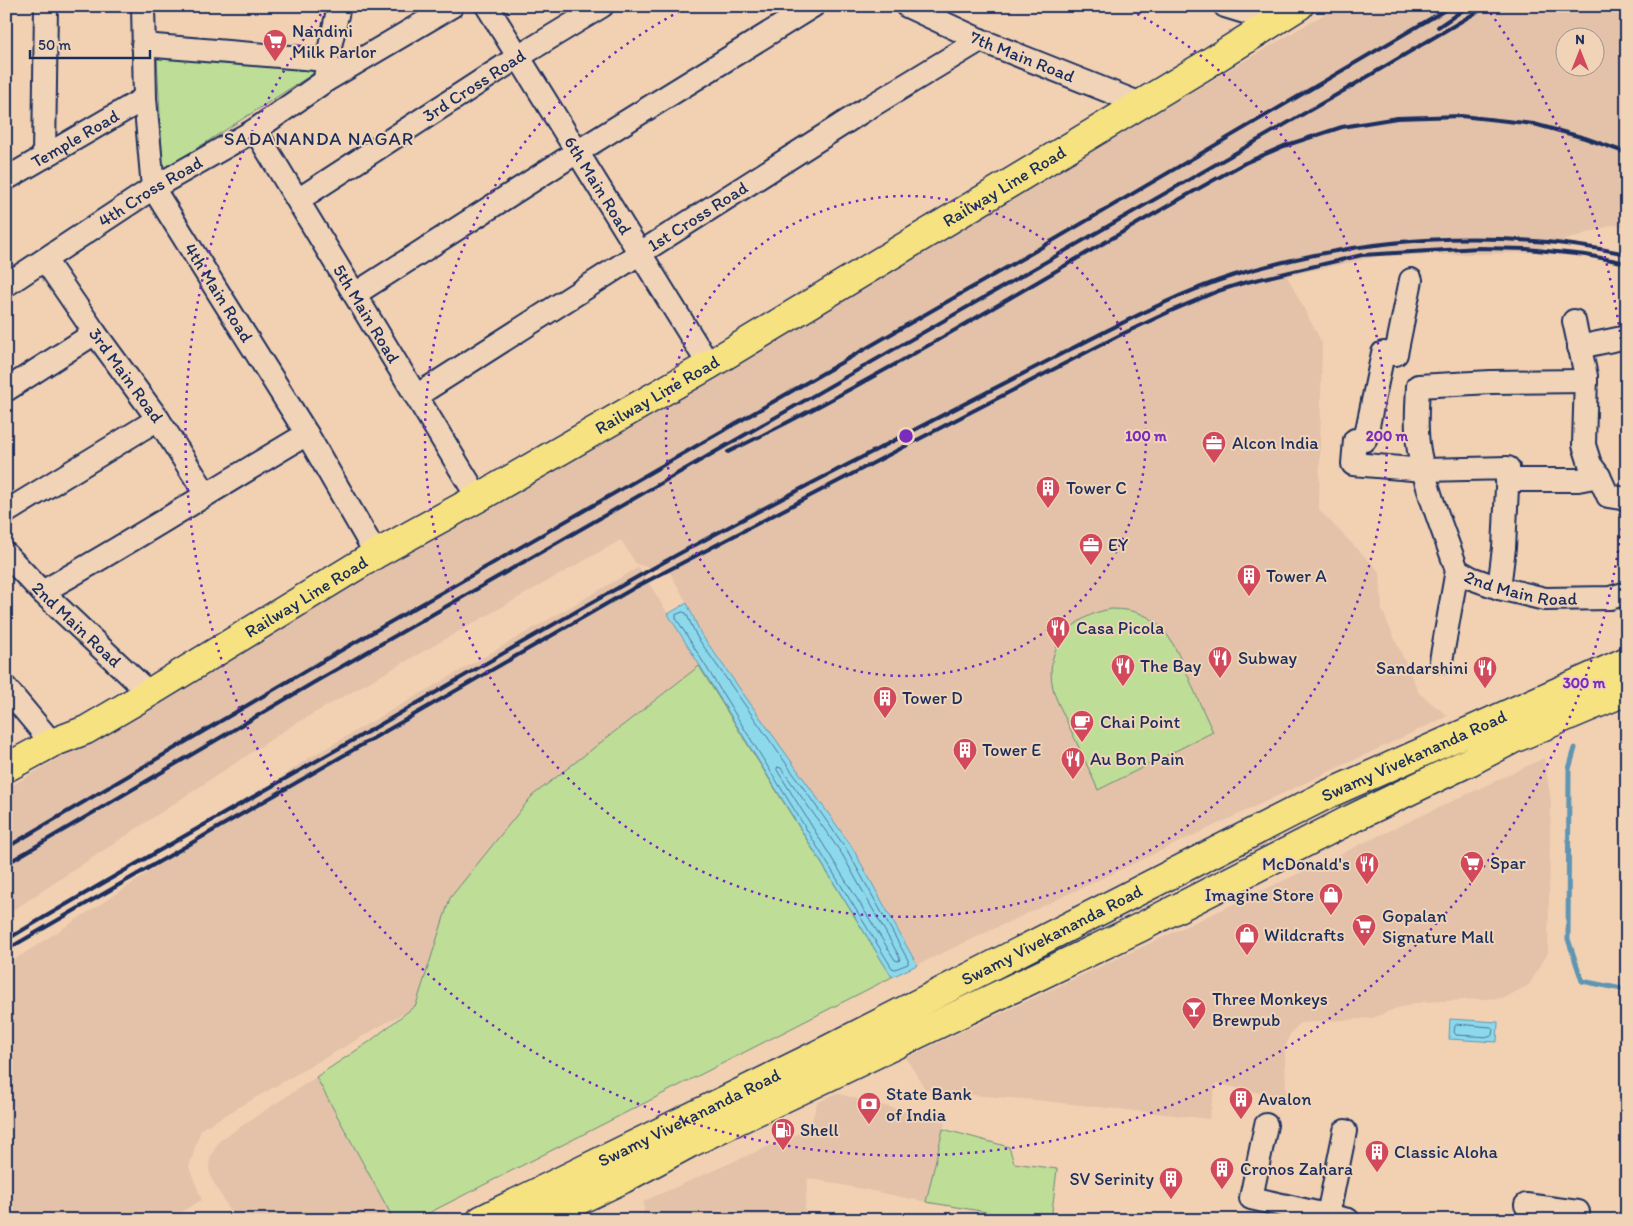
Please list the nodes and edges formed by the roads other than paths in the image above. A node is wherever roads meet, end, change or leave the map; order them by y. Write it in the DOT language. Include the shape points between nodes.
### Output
graph roads {
  1 [pos="46,6"];
  2 [pos="142,6"];
  3 [pos="339,6"];
  4 [pos="487,6"];
  5 [pos="602,6"];
  6 [pos="812,6"];
  7 [pos="907,6"];
  8 [pos="1299,6"];
  9 [pos="1232,7"];
  10 [pos="439,10"];
  11 [pos="1274,21"];
  12 [pos="980,40"];
  13 [pos="143,45"];
  14 [pos="518,57"];
  15 [pos="326,70"];
  16 [pos="145,98"];
  17 [pos="1141,104"];
  18 [pos="255,130"];
  19 [pos="577,152"];
  20 [pos="44,157"];
  21 [pos="6,179"];
  22 [pos="153,188"];
  23 [pos="298,200"];
  24 [pos="640,253"];
  25 [pos="45,260"];
  26 [pos="1411,280"];
  27 [pos="6,285"];
  28 [pos="355,294"];
  29 [pos="1574,321"];
  30 [pos="95,334"];
  31 [pos="1627,337"];
  32 [pos="1579,347"];
  33 [pos="709,365"];
  34 [pos="1586,381"];
  35 [pos="6,390"];
  36 [pos="416,396"];
  37 [pos="158,419"];
  38 [pos="307,434"];
  39 [pos="1424,470"];
  40 [pos="1599,476"];
  41 [pos="1507,480"];
  42 [pos="206,494"];
  43 [pos="478,498"];
  44 [pos="1627,500"];
  45 [pos="6,512"];
  46 [pos="6,554"];
  47 [pos="376,554"];
  48 [pos="1456,570"];
  49 [pos="1499,588"];
  50 [pos="42,592"];
  51 [pos="1627,593"];
  52 [pos="1441,661"];
  53 [pos="1627,661"];
  54 [pos="6,688"];
  55 [pos="1627,691"];
  56 [pos="148,693"];
  57 [pos="52,743"];
  58 [pos="6,768"];
  59 [pos="1266,1125"];
  60 [pos="1345,1131"];
  61 [pos="1526,1205"];
  62 [pos="1578,1216"];
  63 [pos="1334,1218"];
  64 [pos="481,1220"];
  65 [pos="537,1220"];
  1 -- 20 [label="street"];
  2 -- 13 [label="street, 4th Main Road"];
  3 -- 15 [label="street"];
  4 -- 14 [label="street, 6th Main Road"];
  5 -- 14 [label="street, 3rd Cross Road"];
  6 -- 19 [label="street"];
  7 -- 12 [label="street, 7th Main Road"];
  8 -- 11 [label="main road, Railway Line Road"];
  9 -- 11 [label="street"];
  10 -- 15 [label="street, 4th Cross Road"];
  11 -- 17 [label="main road, Railway Line Road"];
  12 -- 17 [label="street, 7th Main Road"];
  12 -- 24 [label="street, 1st Cross Road"];
  13 -- 15 [label="street"];
  13 -- 16 [label="street, 4th Main Road"];
  14 -- 19 [label="street, 6th Main Road"];
  14 -- 23 [label="street, 3rd Cross Road"];
  15 -- 18 [label="street, 4th Cross Road"];
  16 -- 20 [label="street, Temple Road"];
  16 -- 22 [label="street, 4th Main Road"];
  17 -- 33 [label="main road, Railway Line Road"];
  18 -- 22 [label="street, 4th Cross Road"];
  18 -- 23 [label="street, 5th Main Road"];
  19 -- 24 [label="street, 6th Main Road"];
  19 -- 28 [label="street"];
  20 -- 21 [label="street, Temple Road"];
  22 -- 25 [label="street, 4th Cross Road"];
  22 -- 38 [label="street, 4th Main Road"];
  23 -- 28 [label="street, 5th Main Road"];
  24 -- 33 [label="street, 6th Main Road"];
  24 -- 36 [label="street, 1st Cross Road"];
  25 -- 27 [label="street, 4th Cross Road"];
  25 -- 30 [label="street, 3rd Main Road"];
  26 -- 39 [label="street" via="1396,354 1384,353 1365,440 1355,440 1353,464"];
  28 -- 36 [label="street, 5th Main Road"];
  29 -- 32 [label="street"];
  30 -- 35 [label="street"];
  30 -- 37 [label="street, 3rd Main Road"];
  31 -- 32 [label="street"];
  32 -- 34 [label="street"];
  33 -- 43 [label="main road, Railway Line Road"];
  34 -- 39 [label="street, 2nd Main Road" via="1418,386 1416,412 1419,454"];
  34 -- 40 [label="street" via="1584,445 1590,464"];
  36 -- 43 [label="street, 5th Main Road"];
  37 -- 42 [label="street, 3rd Main Road"];
  37 -- 45 [label="street"];
  38 -- 42 [label="street"];
  38 -- 47 [label="street, 4th Main Road"];
  39 -- 41 [label="street" via="1508,468"];
  39 -- 48 [label="street, 2nd Main Road"];
  40 -- 41 [label="street" via="1578,480"];
  40 -- 44 [label="street" via="1608,496"];
  41 -- 49 [label="street"];
  42 -- 50 [label="street"];
  43 -- 47 [label="main road, Railway Line Road"];
  46 -- 50 [label="street, 2nd Main Road"];
  47 -- 56 [label="main road, Railway Line Road"];
  48 -- 49 [label="street, 2nd Main Road"];
  48 -- 52 [label="street"];
  49 -- 51 [label="street, 2nd Main Road" via="1546,599 1610,598"];
  50 -- 56 [label="street, 2nd Main Road"];
  53 -- 64 [label="main road, Swamy Vivekananda Road" via="1326,795 827,1050"];
  54 -- 57 [label="street"];
  55 -- 65 [label="main road, Swamy Vivekananda Road" via="1513,739 1141,927"];
  56 -- 57 [label="main road, Railway Line Road" via="86,730"];
  57 -- 58 [label="main road, Railway Line Road"];
  59 -- 63 [label="street" via="1251,1198"];
  60 -- 63 [label="street"];
  61 -- 62 [label="street"];
}
